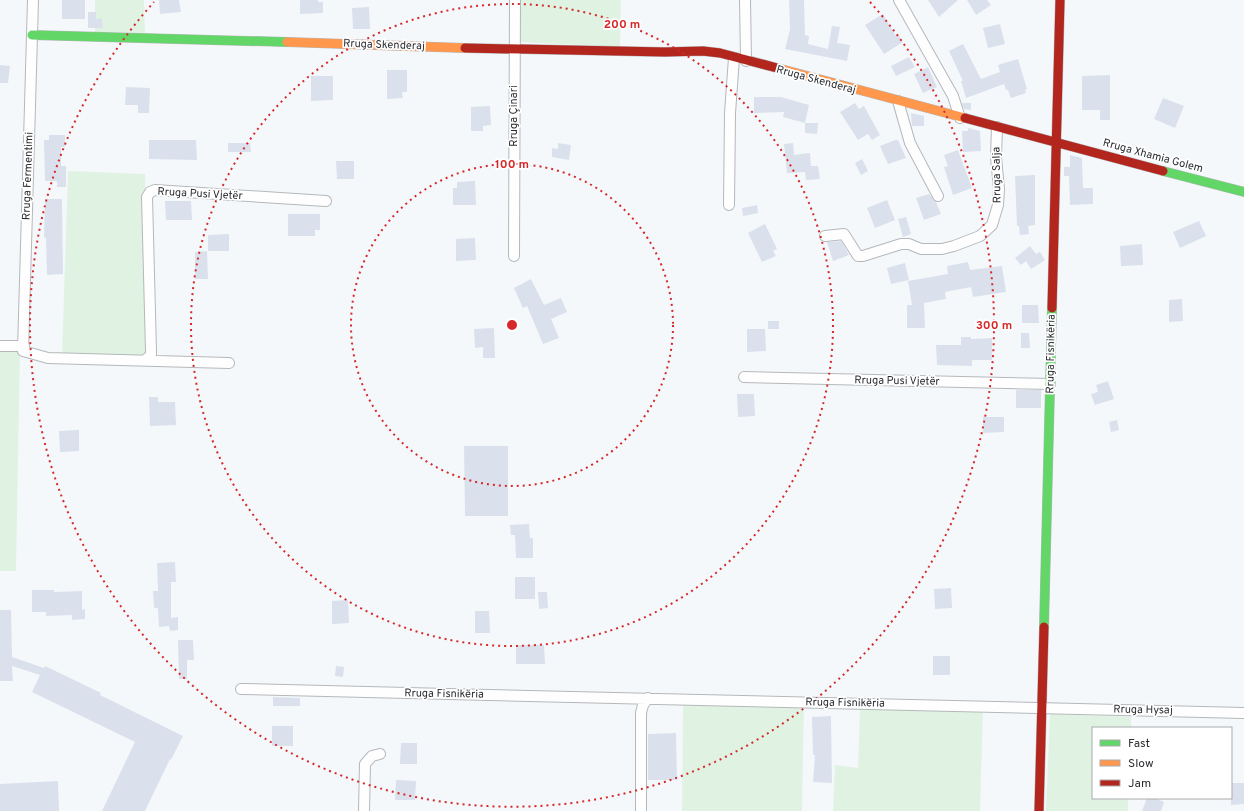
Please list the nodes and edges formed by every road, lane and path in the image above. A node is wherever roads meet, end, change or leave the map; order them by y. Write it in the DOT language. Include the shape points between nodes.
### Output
graph roads {
  1 [pos="33,0"];
  2 [pos="515,0"];
  3 [pos="745,0"];
  4 [pos="899,0"];
  5 [pos="1060,0"];
  6 [pos="32,35"];
  7 [pos="514,49"];
  8 [pos="734,58"];
  9 [pos="746,61"];
  10 [pos="898,101"];
  11 [pos="960,118"];
  12 [pos="996,127"];
  13 [pos="1056,143"];
  14 [pos="1244,192"];
  15 [pos="938,196"];
  16 [pos="326,201"];
  17 [pos="729,205"];
  18 [pos="825,236"];
  19 [pos="514,256"];
  20 [pos="0,346"];
  21 [pos="24,349"];
  22 [pos="145,360"];
  23 [pos="229,363"];
  24 [pos="744,377"];
  25 [pos="1050,384"];
  26 [pos="241,689"];
  27 [pos="648,698"];
  28 [pos="1042,708"];
  29 [pos="1244,713"];
  30 [pos="380,754"];
  31 [pos="364,811"];
  32 [pos="641,811"];
  33 [pos="1039,811"];
  1 -- 6 [label="street, Rruga Fermentimi"];
  2 -- 7 [label="street, Rruga Çinari"];
  3 -- 9 [label="street"];
  4 -- 11 [label="street" via="953,96"];
  5 -- 13 [label="street, Rruga Fisnikëria"];
  6 -- 7 [label="street, Rruga Skenderaj"];
  6 -- 21 [label="street, Rruga Fermentimi"];
  7 -- 8 [label="street, Rruga Skenderaj" via="703,51"];
  7 -- 19 [label="street, Rruga Çinari"];
  8 -- 9 [label="street, Rruga Skenderaj"];
  8 -- 17 [label="street" via="730,113"];
  9 -- 10 [label="street, Rruga Skenderaj"];
  10 -- 11 [label="street, Rruga Skenderaj"];
  10 -- 15 [label="street" via="910,143"];
  11 -- 12 [label="street, Rruga Skenderaj"];
  12 -- 13 [label="street, Rruga Skenderaj"];
  12 -- 18 [label="street, Rruga Salja" via="998,205 992,225 980,236 942,249 921,249 901,244 863,256 858,256 844,234"];
  13 -- 14 [label="street, Rruga Xhamia Golem"];
  13 -- 25 [label="street, Rruga Fisnikëria"];
  16 -- 22 [label="street, Rruga Pusi Vjetër" via="155,190 150,192 147,197 152,351"];
  20 -- 21 [label="street"];
  21 -- 22 [label="street" via="48,358"];
  22 -- 23 [label="street"];
  24 -- 25 [label="street, Rruga Pusi Vjetër"];
  25 -- 28 [label="street, Rruga Fisnikëria"];
  26 -- 27 [label="street, Rruga Fisnikëria"];
  27 -- 28 [label="street, Rruga Fisnikëria"];
  27 -- 32 [label="street" via="641,713"];
  28 -- 29 [label="street, Rruga Hysaj"];
  28 -- 33 [label="street, Rruga Fisnikëria"];
  30 -- 31 [label="street" via="372,756 365,764"];
}
